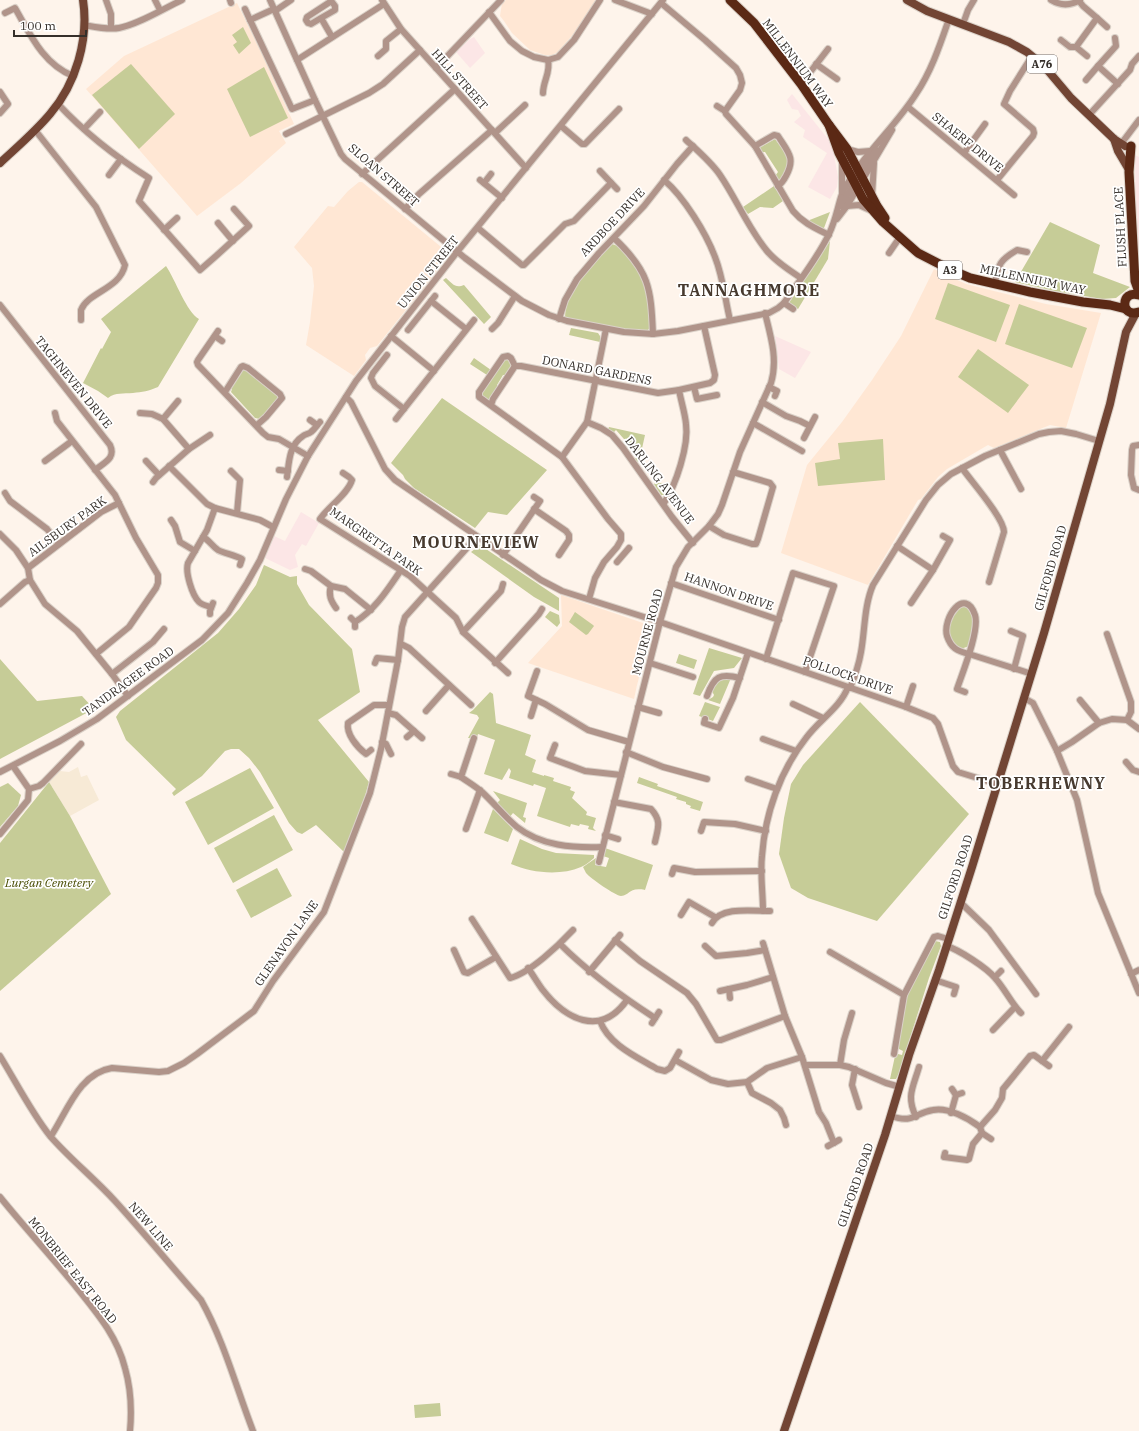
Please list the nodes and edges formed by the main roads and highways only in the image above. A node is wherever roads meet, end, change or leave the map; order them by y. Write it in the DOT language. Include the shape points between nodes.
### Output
graph roads {
  1 [pos="83,0"];
  2 [pos="730,0"];
  3 [pos="907,0"];
  4 [pos="920,3"];
  5 [pos="830,127"];
  6 [pos="1126,144"];
  7 [pos="1,160"];
  8 [pos="1129,170"];
  9 [pos="857,178"];
  10 [pos="883,222"];
  11 [pos="897,234"];
  12 [pos="1133,304"];
  13 [pos="784,1431"];
  1 -- 7 [label="main road" via="84,25 80,54 73,76 58,104 36,130"];
  2 -- 5 [label="highway, MILLENNIUM WAY / A3" via="754,23"];
  3 -- 4 [label="main road, A76"];
  4 -- 6 [label="main road, A76" via="949,19 1009,42 1032,56 1089,115"];
  5 -- 9 [label="highway"];
  5 -- 9 [label="highway, MILLENNIUM WAY / A3" via="842,159"];
  5 -- 9 [label="highway, MILLENNIUM WAY / A3" via="848,149"];
  6 -- 8 [label="highway, FLUSH PLACE"];
  6 -- 8 [label="main road" via="1118,150"];
  8 -- 12 [label="highway, FLUSH PLACE" via="1135,281"];
  9 -- 10 [label="highway"];
  9 -- 10 [label="highway, MILLENNIUM WAY / A3" via="871,210"];
  9 -- 11 [label="highway, MILLENNIUM WAY / A3"];
  10 -- 11 [label="highway, MILLENNIUM WAY / A3"];
  11 -- 12 [label="highway, MILLENNIUM WAY / A3" via="918,253 970,278 1058,298 1110,305"];
  12 -- 13 [label="main road, GILFORD ROAD" via="1110,404 1032,674 891,1116"];
}
